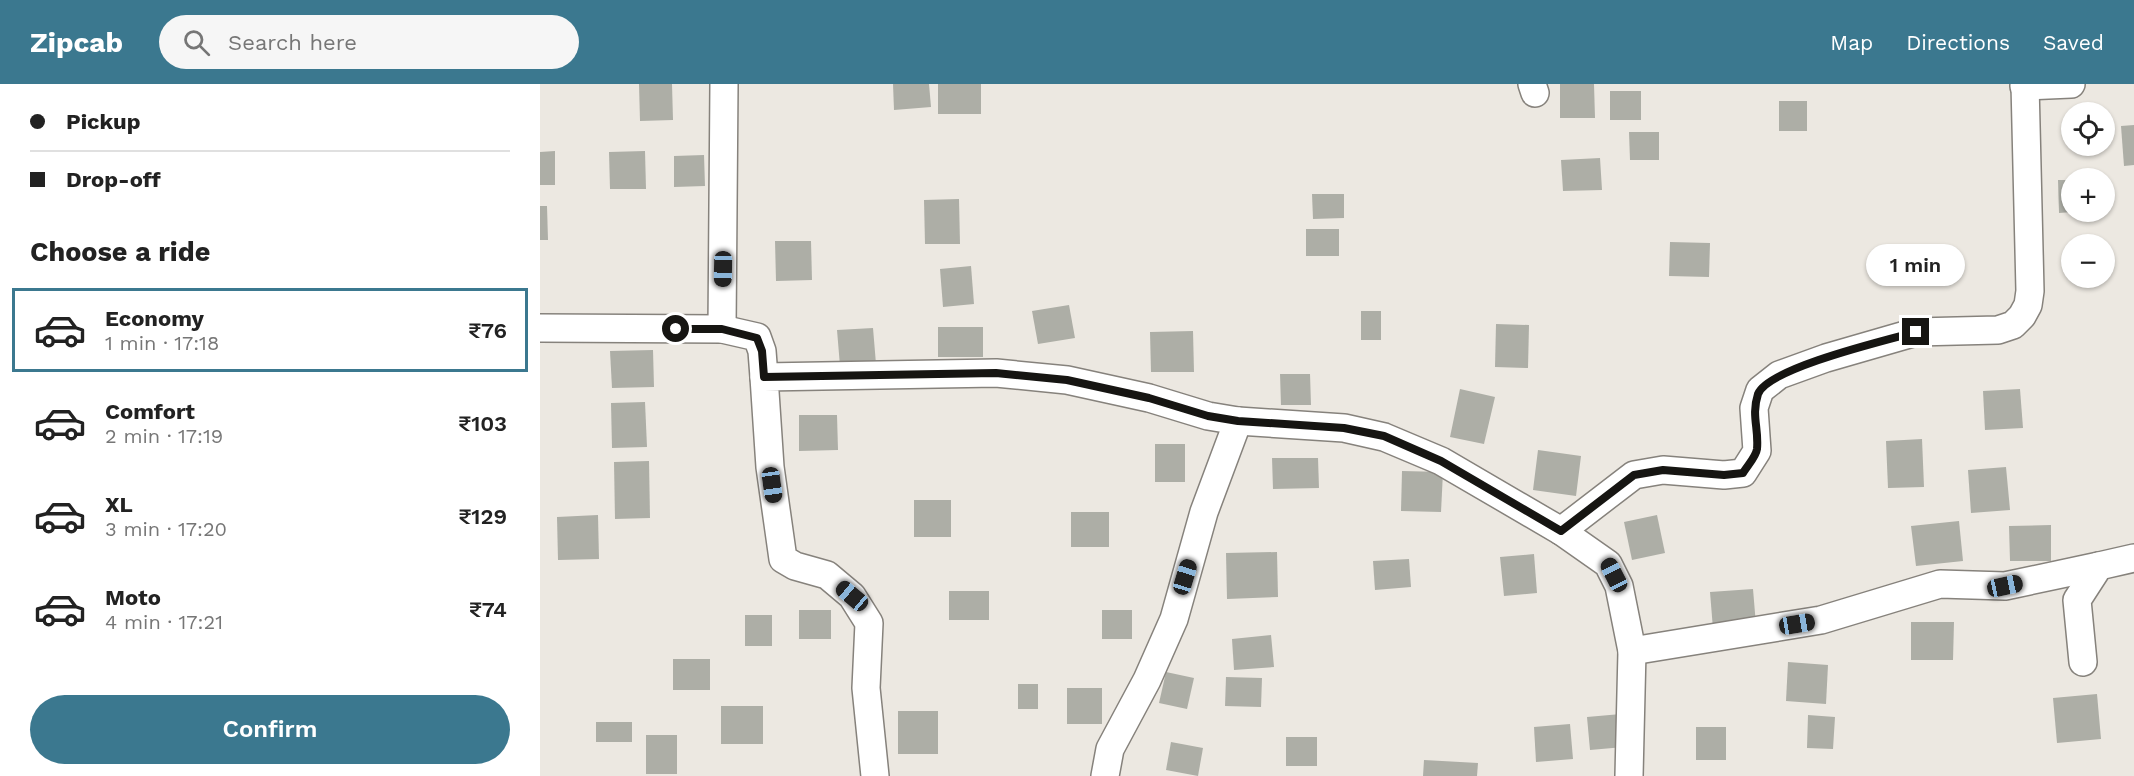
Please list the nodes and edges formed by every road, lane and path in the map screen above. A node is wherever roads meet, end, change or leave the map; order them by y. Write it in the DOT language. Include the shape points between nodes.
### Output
graph roads {
  1 [pos="724,84"];
  2 [pos="2071,84"];
  3 [pos="2024,85"];
  4 [pos="540,328"];
  5 [pos="722,329"];
  6 [pos="764,377"];
  7 [pos="1238,421"];
  8 [pos="1561,531"];
  9 [pos="2134,558"];
  10 [pos="2099,566"];
  11 [pos="1632,651"];
  12 [pos="2083,662"];
  13 [pos="875,776"];
  14 [pos="1105,776"];
  15 [pos="1629,776"];
  1 -- 5 [label="street"];
  2 -- 3 [label="street"];
  3 -- 8 [label="street" via="2030,291 2028,305 2013,325 1998,330 1916,332 1779,375 1760,390 1754,408 1757,451 1743,473 1663,470 1634,475"];
  4 -- 5 [label="street"];
  5 -- 6 [label="street" via="757,338"];
  6 -- 7 [label="street" via="996,373 1067,380"];
  6 -- 13 [label="street" via="770,467 783,559 827,575 852,596 869,623 866,688"];
  7 -- 8 [label="street" via="1344,428 1384,436 1441,461"];
  7 -- 14 [label="street" via="1204,512 1174,619 1148,680 1110,749"];
  8 -- 11 [label="street" via="1608,564 1620,586"];
  9 -- 10 [label="street"];
  10 -- 11 [label="street" via="2005,586 1940,584 1821,620"];
  10 -- 12 [label="street" via="2077,600"];
  11 -- 15 [label="street"];
}
